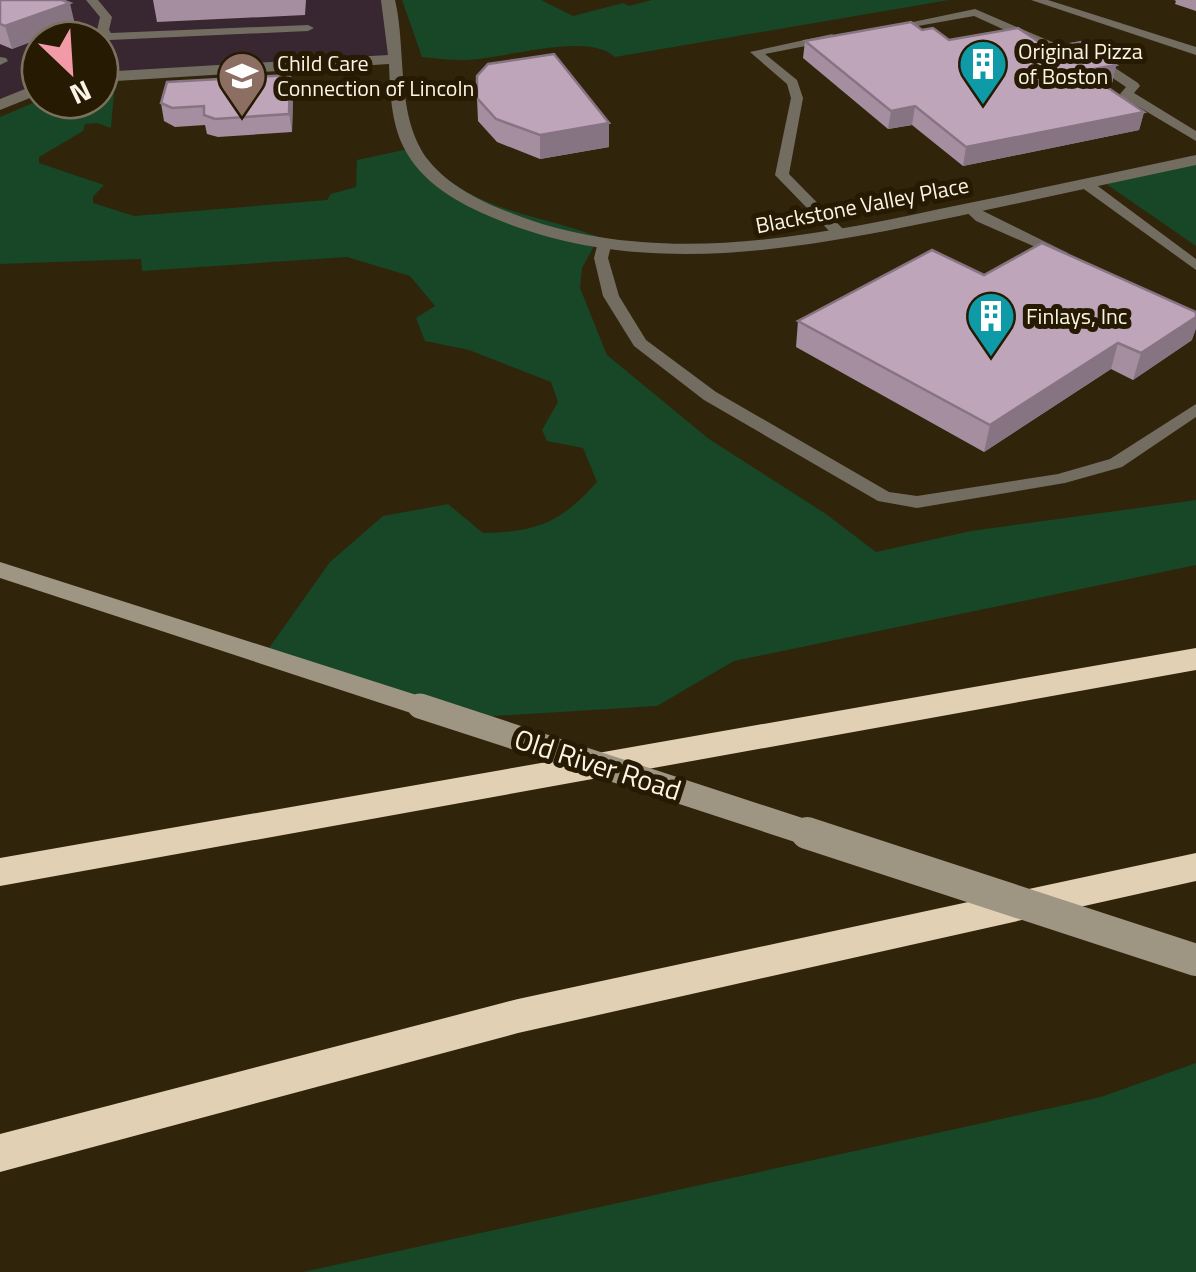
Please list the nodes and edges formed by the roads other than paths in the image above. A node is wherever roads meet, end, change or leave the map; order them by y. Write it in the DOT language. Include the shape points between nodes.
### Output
graph roads {
  1 [pos="92,0"];
  2 [pos="388,0"];
  3 [pos="1037,0"];
  4 [pos="105,20"];
  5 [pos="308,28"];
  6 [pos="884,29"];
  7 [pos="848,35"];
  8 [pos="120,38"];
  9 [pos="1196,51"];
  10 [pos="396,60"];
  11 [pos="120,76"];
  12 [pos="1196,137"];
  13 [pos="1196,160"];
  14 [pos="1086,184"];
  15 [pos="969,208"];
  16 [pos="840,235"];
  17 [pos="605,242"];
  18 [pos="1082,262"];
  19 [pos="1196,266"];
  20 [pos="1196,410"];
  21 [pos="0,570"];
  22 [pos="1196,659"];
  23 [pos="1196,866"];
  24 [pos="0,872"];
  25 [pos="1196,960"];
  26 [pos="0,1153"];
  1 -- 4 [label="lane"];
  2 -- 10 [label="street, Blackstone Valley Place"];
  3 -- 9 [label="lane"];
  5 -- 8 [label="lane"];
  6 -- 12 [label="lane" via="975,12 1087,55 1134,86 1126,94"];
  7 -- 16 [label="lane" via="756,52 793,83 797,98 782,176"];
  10 -- 11 [label="street"];
  10 -- 17 [label="street, Blackstone Valley Place" via="407,136 440,180 514,220"];
  13 -- 14 [label="street, Blackstone Valley Place"];
  14 -- 15 [label="street, Blackstone Valley Place"];
  14 -- 19 [label="lane"];
  15 -- 16 [label="street, Blackstone Valley Place"];
  15 -- 18 [label="lane"];
  16 -- 17 [label="street, Blackstone Valley Place" via="724,251"];
  17 -- 20 [label="lane" via="611,296 640,343 710,396 884,497 916,502 1078,474 1116,463"];
  21 -- 25 [label="main road, Old River Road, bridge"];
  22 -- 24 [label="highway"];
  23 -- 26 [label="highway" via="518,1016"];
}
